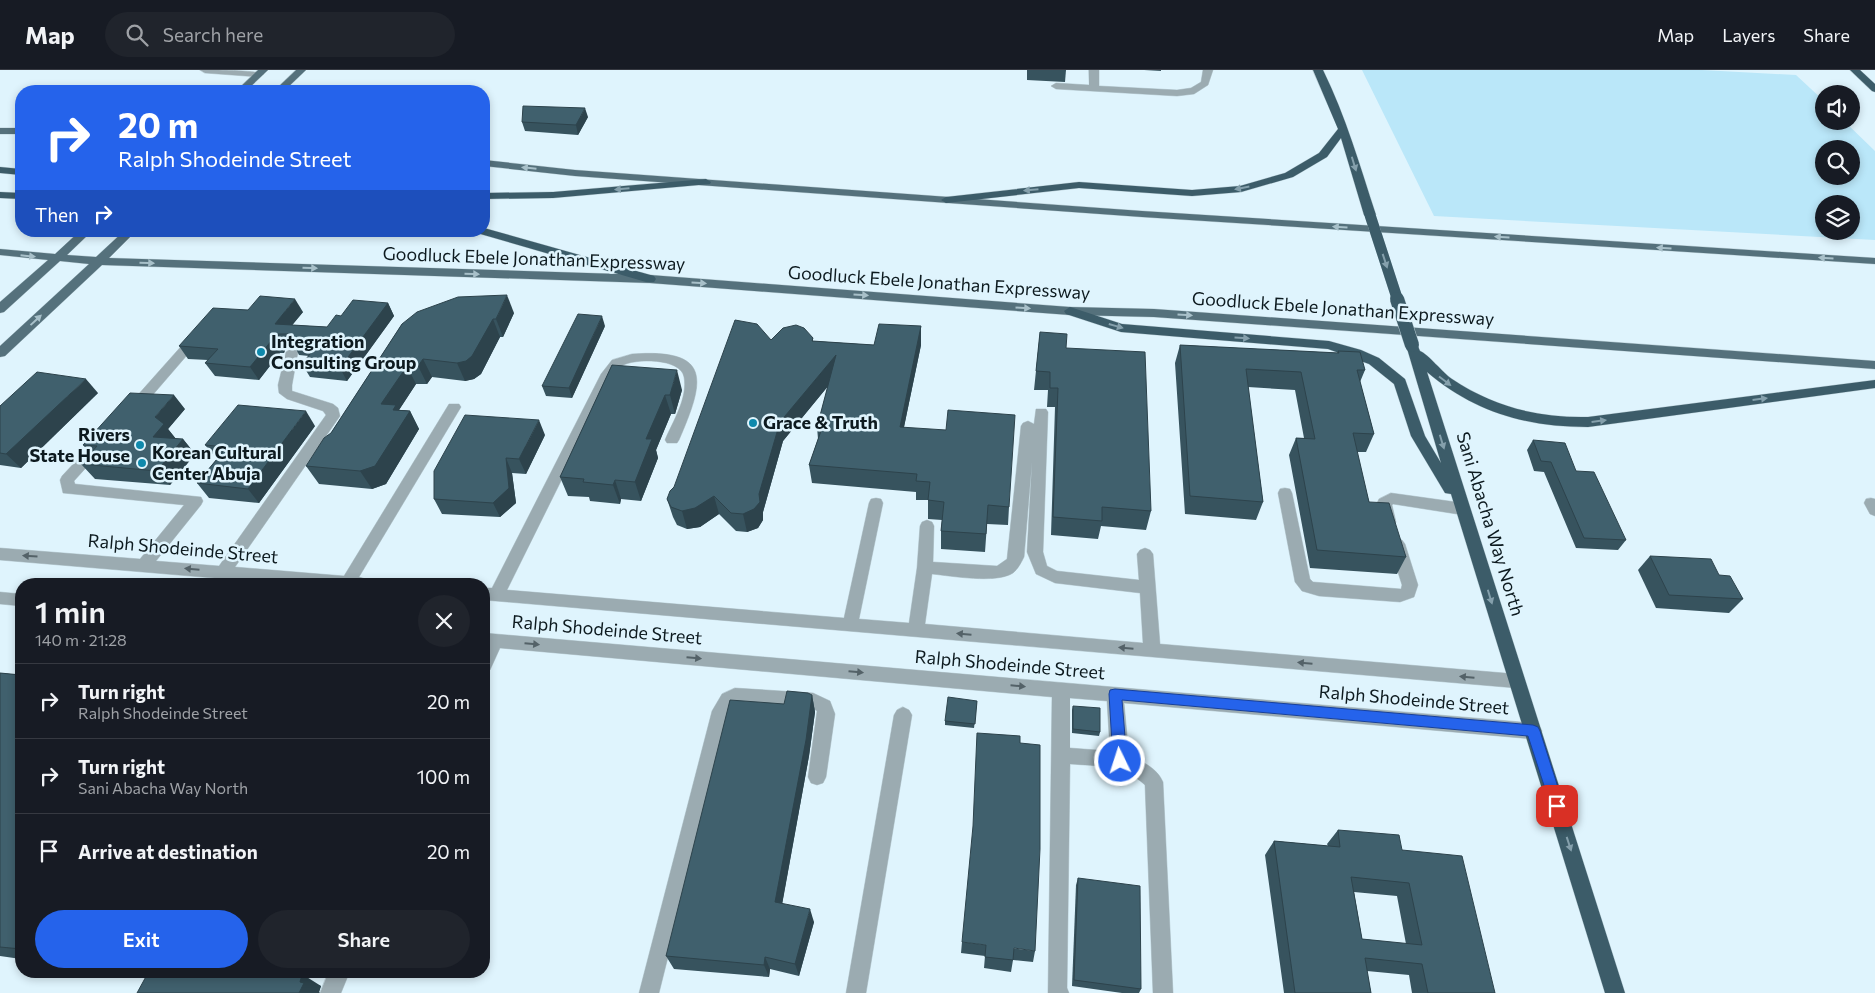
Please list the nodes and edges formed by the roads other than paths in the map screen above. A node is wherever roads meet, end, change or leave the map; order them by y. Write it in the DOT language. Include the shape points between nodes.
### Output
graph roads {
  1 [pos="201,70"];
  2 [pos="205,70"];
  3 [pos="301,70"];
  4 [pos="1094,70"];
  5 [pos="1208,70"];
  6 [pos="1318,70"];
  7 [pos="1855,70"];
  8 [pos="261,72"];
  9 [pos="247,85"];
  10 [pos="285,85"];
  11 [pos="1056,86"];
  12 [pos="1094,88"];
  13 [pos="1875,89"];
  14 [pos="1343,129"];
  15 [pos="0,131"];
  16 [pos="15,131"];
  17 [pos="490,164"];
  18 [pos="0,170"];
  19 [pos="15,171"];
  20 [pos="706,182"];
  21 [pos="0,195"];
  22 [pos="15,196"];
  23 [pos="490,196"];
  24 [pos="946,200"];
  25 [pos="490,234"];
  26 [pos="80,237"];
  27 [pos="125,237"];
  28 [pos="0,252"];
  29 [pos="57,258"];
  30 [pos="1875,260"];
  31 [pos="99,261"];
  32 [pos="650,280"];
  33 [pos="0,309"];
  34 [pos="1070,311"];
  35 [pos="204,327"];
  36 [pos="1412,345"];
  37 [pos="292,352"];
  38 [pos="0,353"];
  39 [pos="1875,365"];
  40 [pos="1875,384"];
  41 [pos="454,408"];
  42 [pos="1041,412"];
  43 [pos="121,422"];
  44 [pos="1028,426"];
  45 [pos="108,436"];
  46 [pos="672,440"];
  47 [pos="1285,493"];
  48 [pos="876,503"];
  49 [pos="1463,509"];
  50 [pos="927,526"];
  51 [pos="0,554"];
  52 [pos="1145,554"];
  53 [pos="144,565"];
  54 [pos="925,568"];
  55 [pos="223,572"];
  56 [pos="296,578"];
  57 [pos="359,578"];
  58 [pos="1147,587"];
  59 [pos="490,595"];
  60 [pos="0,598"];
  61 [pos="15,599"];
  62 [pos="850,625"];
  63 [pos="916,630"];
  64 [pos="490,640"];
  65 [pos="1152,650"];
  66 [pos="1516,681"];
  67 [pos="1061,690"];
  68 [pos="1115,694"];
  69 [pos="903,714"];
  70 [pos="1533,731"];
  71 [pos="1061,755"];
  72 [pos="1120,761"];
  73 [pos="818,777"];
  74 [pos="337,978"];
  75 [pos="330,993"];
  76 [pos="649,993"];
  77 [pos="856,993"];
  78 [pos="1058,993"];
  79 [pos="1163,993"];
  80 [pos="1614,993"];
  1 -- 2 [label="street"];
  2 -- 8 [label="street"];
  3 -- 10 [label="main road"];
  4 -- 12 [label="street"];
  5 -- 12 [label="street" via="1205,83 1194,91"];
  6 -- 14 [label="highway, Sani Abacha Way North"];
  7 -- 13 [label="highway"];
  8 -- 9 [label="main road"];
  11 -- 12 [label="street"];
  14 -- 24 [label="highway, one-way" via="1324,155 1288,174 1241,189 1192,193 1079,185"];
  14 -- 36 [label="highway, Sani Abacha Way North, one-way, bridge"];
  15 -- 16 [label="main road"];
  20 -- 17 [label="main road, one-way"];
  18 -- 19 [label="highway"];
  20 -- 23 [label="highway, one-way" via="553,196"];
  20 -- 24 [label="main road"];
  21 -- 22 [label="highway"];
  30 -- 24 [label="main road, one-way"];
  25 -- 32 [label="highway"];
  26 -- 29 [label="main road"];
  27 -- 31 [label="main road"];
  28 -- 29 [label="main road, Goodluck Ebele Jonathan Expressway, one-way"];
  29 -- 31 [label="main road, Goodluck Ebele Jonathan Expressway"];
  29 -- 33 [label="main road"];
  31 -- 32 [label="main road, Goodluck Ebele Jonathan Expressway, one-way"];
  38 -- 31 [label="main road, one-way"];
  32 -- 34 [label="main road, Goodluck Ebele Jonathan Expressway, one-way"];
  34 -- 39 [label="main road, Goodluck Ebele Jonathan Expressway, one-way" via="1154,312"];
  34 -- 49 [label="highway, one-way" via="1121,328 1329,345 1374,361 1400,382 1418,436"];
  35 -- 43 [label="street"];
  36 -- 40 [label="highway, one-way" via="1429,368 1453,387 1526,417 1556,422 1588,422"];
  36 -- 49 [label="highway, Sani Abacha Way North, one-way"];
  37 -- 55 [label="street" via="286,393 327,406 333,411 333,416"];
  41 -- 57 [label="street"];
  42 -- 58 [label="street" via="1034,552 1041,570 1055,577"];
  44 -- 54 [label="street" via="1013,565 1008,570 997,572"];
  45 -- 53 [label="street" via="67,480 68,489 196,502"];
  46 -- 59 [label="street" via="691,389 688,368 682,362 668,359 632,358 617,363 609,370"];
  47 -- 49 [label="street" via="1303,582 1319,590 1400,596 1408,593 1410,585 1384,503 1391,498"];
  48 -- 62 [label="street"];
  49 -- 66 [label="highway, Sani Abacha Way North, one-way"];
  50 -- 54 [label="street"];
  53 -- 51 [label="street, Ralph Shodeinde Street, one-way"];
  52 -- 58 [label="street"];
  55 -- 53 [label="street, Ralph Shodeinde Street, one-way"];
  54 -- 63 [label="street"];
  55 -- 56 [label="street, Ralph Shodeinde Street"];
  58 -- 65 [label="street"];
  59 -- 62 [label="street, Ralph Shodeinde Street"];
  60 -- 61 [label="street"];
  62 -- 63 [label="street, Ralph Shodeinde Street"];
  65 -- 63 [label="street, Ralph Shodeinde Street, one-way"];
  64 -- 67 [label="street, Ralph Shodeinde Street, one-way"];
  66 -- 65 [label="street, Ralph Shodeinde Street, one-way"];
  66 -- 70 [label="highway, Sani Abacha Way North"];
  67 -- 68 [label="street, Ralph Shodeinde Street"];
  67 -- 71 [label="street"];
  68 -- 70 [label="street, Ralph Shodeinde Street"];
  68 -- 72 [label="street"];
  69 -- 77 [label="street"];
  70 -- 80 [label="highway, Sani Abacha Way North, one-way"];
  71 -- 72 [label="street"];
  71 -- 78 [label="street"];
  72 -- 79 [label="street" via="1145,771 1154,782"];
  73 -- 76 [label="street" via="826,714 824,706 814,700 735,695 728,699 721,711"];
  74 -- 75 [label="street"];
}
